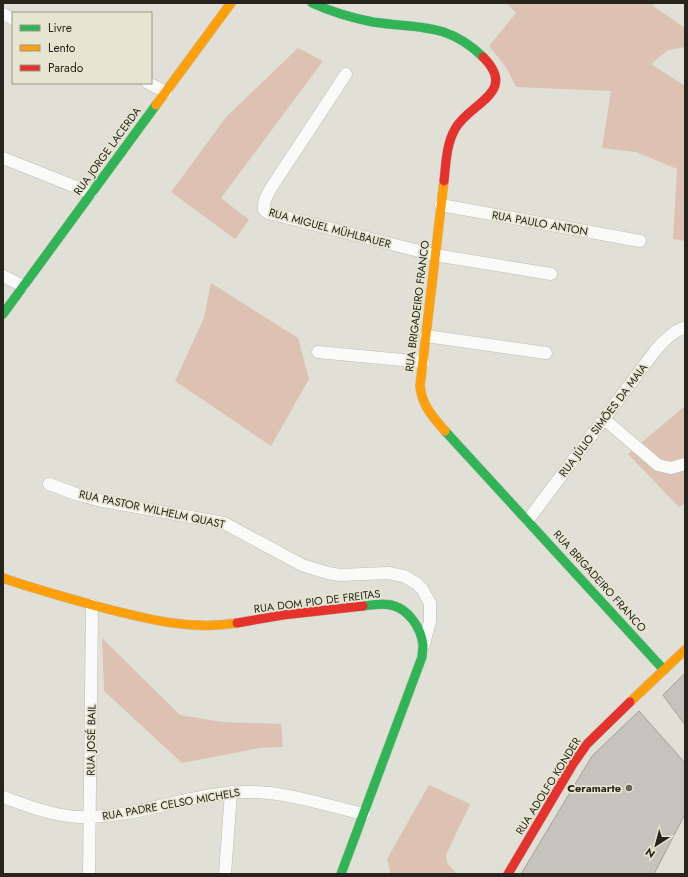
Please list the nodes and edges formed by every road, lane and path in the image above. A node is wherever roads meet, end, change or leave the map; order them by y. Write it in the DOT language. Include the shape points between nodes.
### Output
graph roads {
  1 [pos="231,3"];
  2 [pos="312,3"];
  3 [pos="3,14"];
  4 [pos="12,18"];
  5 [pos="346,74"];
  6 [pos="150,84"];
  7 [pos="166,92"];
  8 [pos="3,158"];
  9 [pos="91,193"];
  10 [pos="441,205"];
  11 [pos="640,241"];
  12 [pos="435,255"];
  13 [pos="551,274"];
  14 [pos="3,276"];
  15 [pos="23,286"];
  16 [pos="3,314"];
  17 [pos="685,327"];
  18 [pos="426,336"];
  19 [pos="318,352"];
  20 [pos="546,353"];
  21 [pos="423,362"];
  22 [pos="604,419"];
  23 [pos="685,464"];
  24 [pos="49,484"];
  25 [pos="528,520"];
  26 [pos="4,582"];
  27 [pos="92,606"];
  28 [pos="424,645"];
  29 [pos="685,650"];
  30 [pos="664,670"];
  31 [pos="231,792"];
  32 [pos="3,797"];
  33 [pos="364,814"];
  34 [pos="90,817"];
  35 [pos="89,874"];
  36 [pos="225,874"];
  37 [pos="341,874"];
  38 [pos="508,874"];
  1 -- 7 [label="street, RUA JORGE LACERDA"];
  2 -- 10 [label="street, RUA BRIGADEIRO FRANCO" via="358,19 424,26 447,32 469,44 494,71 496,83 493,90 453,132 447,154"];
  3 -- 4 [label="street"];
  5 -- 12 [label="street, RUA MIGUEL MÜHLBAUER" via="268,193 263,205 264,210"];
  6 -- 7 [label="street"];
  7 -- 9 [label="street, RUA JORGE LACERDA"];
  8 -- 9 [label="street"];
  9 -- 15 [label="street, RUA JORGE LACERDA"];
  10 -- 11 [label="street, RUA PAULO ANTON"];
  10 -- 12 [label="street, RUA BRIGADEIRO FRANCO"];
  12 -- 13 [label="street"];
  12 -- 18 [label="street, RUA BRIGADEIRO FRANCO"];
  14 -- 15 [label="street"];
  15 -- 16 [label="street, RUA JORGE LACERDA"];
  17 -- 22 [label="street, RUA JÚLIO SIMÕES DA MAIA" via="664,339"];
  18 -- 20 [label="street"];
  18 -- 21 [label="street, RUA BRIGADEIRO FRANCO"];
  19 -- 21 [label="street"];
  21 -- 25 [label="street, RUA BRIGADEIRO FRANCO" via="420,394 426,408"];
  22 -- 23 [label="street" via="658,465 671,468"];
  22 -- 25 [label="street, RUA JÚLIO SIMÕES DA MAIA"];
  24 -- 28 [label="street, RUA PASTOR WILHELM QUAST" via="98,500 224,523 302,565 328,574 388,573 404,576 422,589 430,603 430,621"];
  25 -- 30 [label="street, RUA BRIGADEIRO FRANCO"];
  26 -- 27 [label="street, RUA DOM PIO DE FREITAS"];
  27 -- 28 [label="street, RUA DOM PIO DE FREITAS" via="164,623 208,626 283,615 388,605 408,614 416,623"];
  27 -- 34 [label="street, RUA JOSÉ BAIL"];
  28 -- 33 [label="street" via="422,657"];
  29 -- 30 [label="street, RUA ADOLFO KONDER"];
  30 -- 38 [label="street, RUA ADOLFO KONDER" via="597,733 579,754"];
  31 -- 33 [label="street, RUA PADRE CELSO MICHELS" via="285,795"];
  31 -- 34 [label="street, RUA PADRE CELSO MICHELS" via="110,816"];
  31 -- 36 [label="street"];
  32 -- 34 [label="street, RUA PADRE CELSO MICHELS" via="59,815"];
  33 -- 37 [label="street"];
  34 -- 35 [label="street, RUA JOSÉ BAIL"];
}
